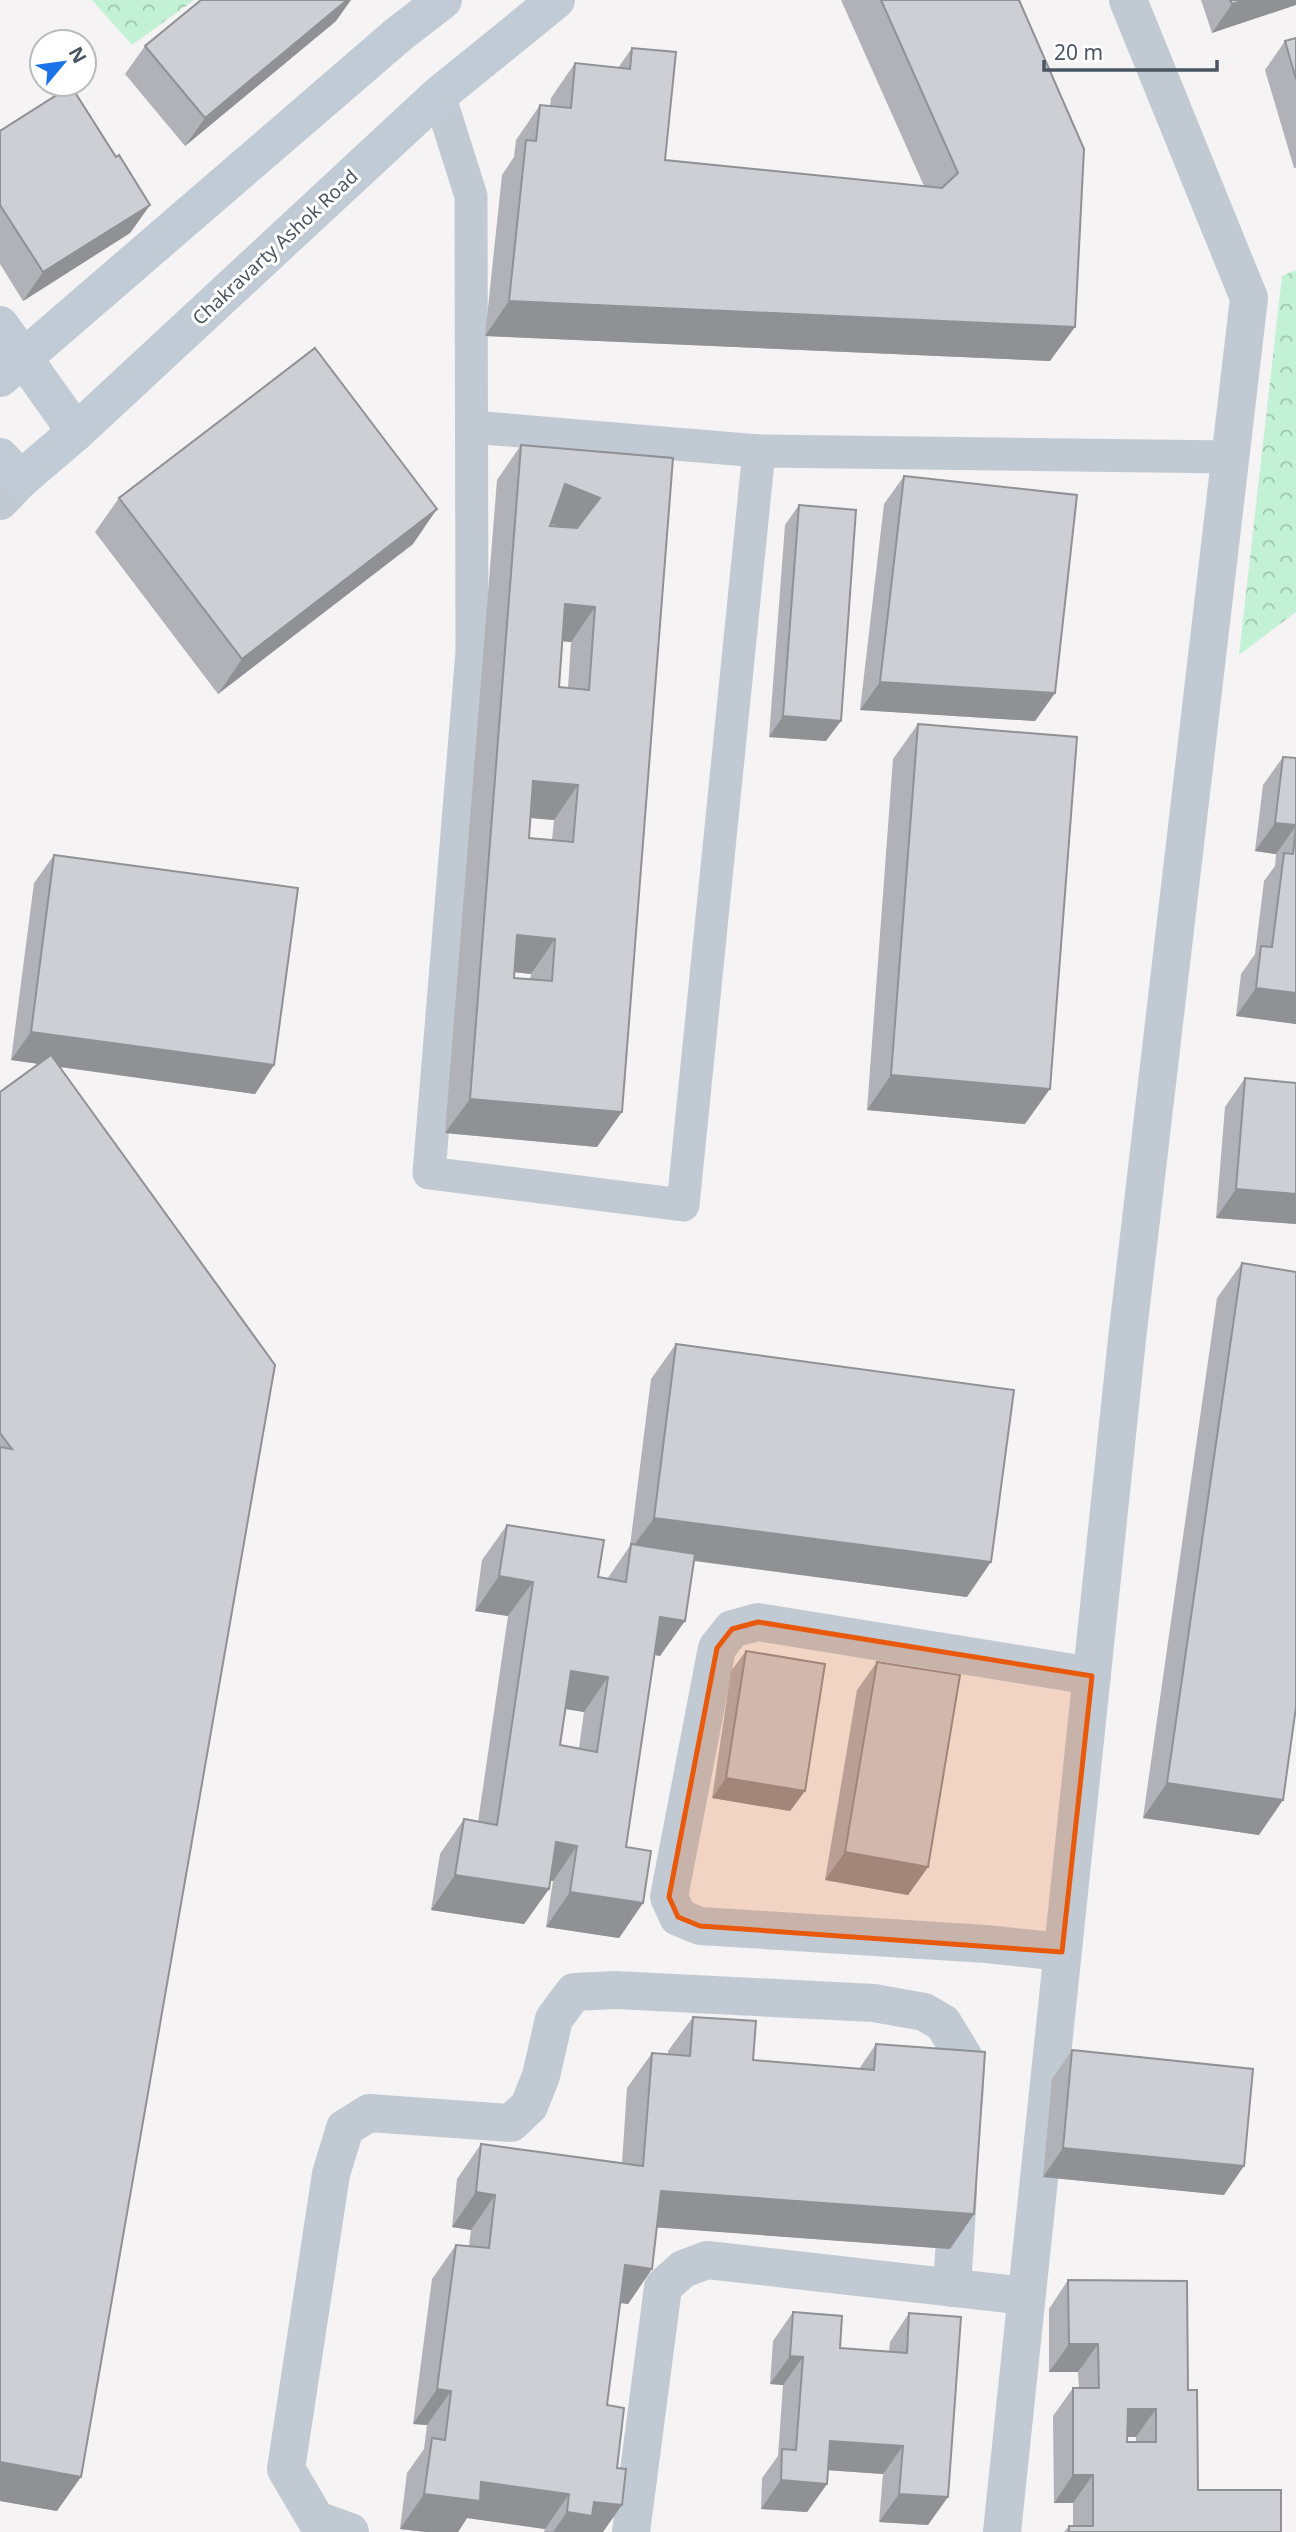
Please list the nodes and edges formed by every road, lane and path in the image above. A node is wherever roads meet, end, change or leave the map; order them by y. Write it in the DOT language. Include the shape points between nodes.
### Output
graph roads {
  1 [pos="443,0"];
  2 [pos="556,0"];
  3 [pos="1128,0"];
  4 [pos="439,95"];
  5 [pos="0,325"];
  6 [pos="12,368"];
  7 [pos="472,427"];
  8 [pos="76,432"];
  9 [pos="759,451"];
  10 [pos="1230,457"];
  11 [pos="7,479"];
  12 [pos="1092,1676"];
  13 [pos="1062,1952"];
  14 [pos="951,2288"];
  15 [pos="1026,2296"];
  16 [pos="350,2532"];
  17 [pos="631,2532"];
  18 [pos="1002,2532"];
  1 -- 6 [label="main road"];
  2 -- 4 [label="main road, Chakravarty Ashok Road"];
  3 -- 10 [label="street" via="1249,298"];
  4 -- 7 [label="lane" via="471,196"];
  4 -- 8 [label="main road, Chakravarty Ashok Road"];
  5 -- 6 [label="main road"];
  6 -- 8 [label="main road"];
  7 -- 9 [label="lane"];
  7 -- 9 [label="lane" via="472,652 429,1173 683,1205"];
  8 -- 11 [label="main road, Chakravarty Ashok Road"];
  9 -- 10 [label="lane"];
  10 -- 12 [label="street"];
  12 -- 13 [label="street"];
  12 -- 13 [label="street" via="758,1622 732,1629 716,1648 669,1897 678,1917 700,1926"];
  13 -- 15 [label="street"];
  14 -- 15 [label="street"];
  14 -- 16 [label="street" via="966,2061 943,2023 924,2012 874,2003 575,1992 554,2019 529,2106 511,2123 369,2113 345,2128 331,2174 286,2469 316,2520"];
  14 -- 17 [label="street" via="706,2260 683,2269 663,2287"];
  15 -- 18 [label="street"];
}
